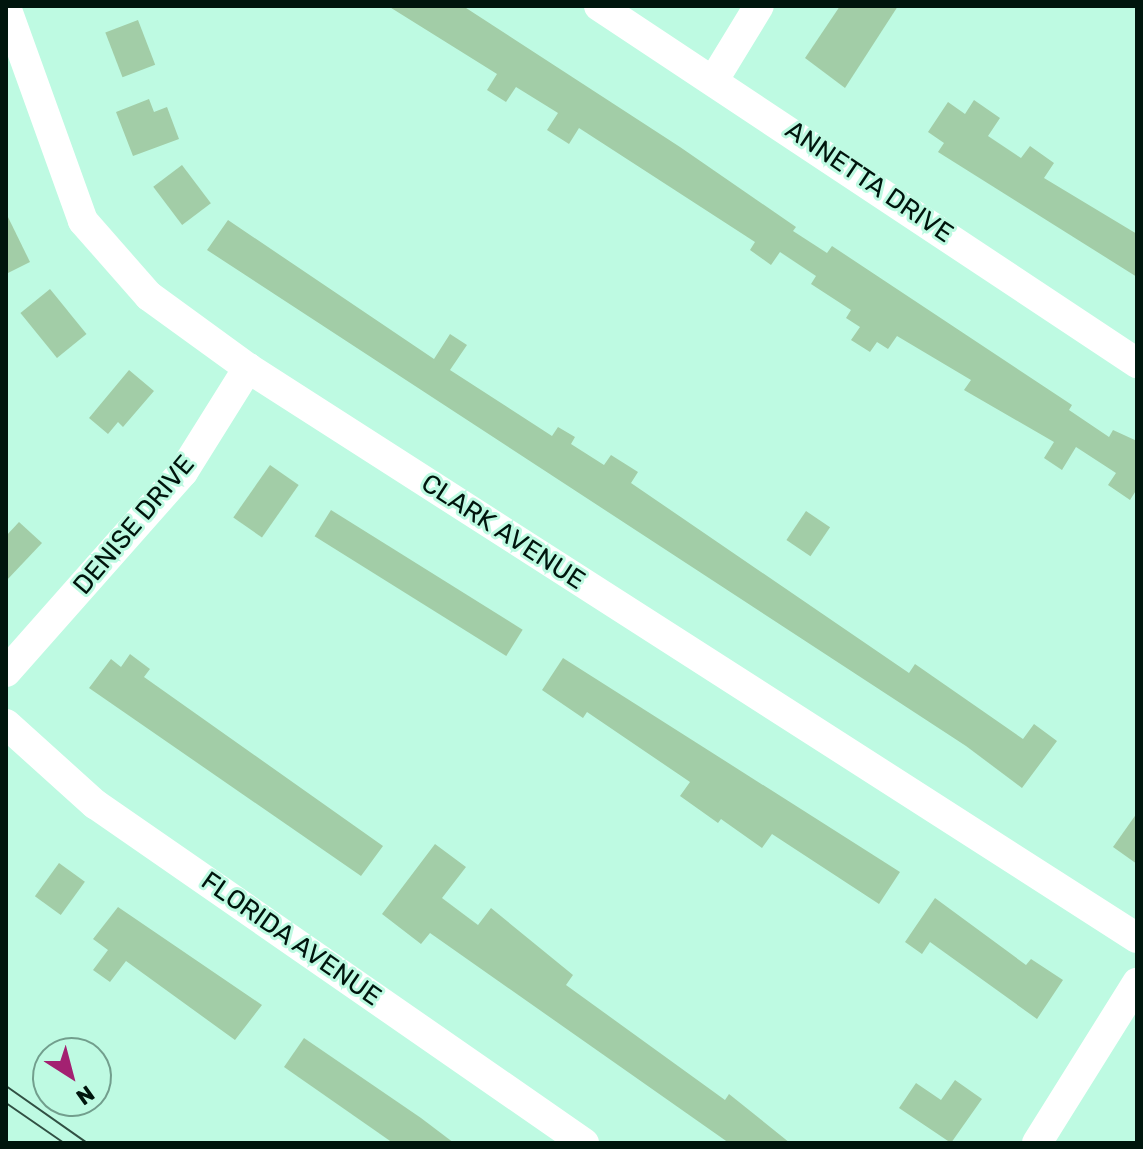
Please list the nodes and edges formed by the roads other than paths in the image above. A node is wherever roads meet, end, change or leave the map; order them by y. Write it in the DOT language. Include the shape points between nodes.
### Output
graph roads {
  1 [pos="599,6"];
  2 [pos="759,6"];
  3 [pos="6,7"];
  4 [pos="715,78"];
  5 [pos="1137,363"];
  6 [pos="248,368"];
  7 [pos="6,672"];
  8 [pos="6,724"];
  9 [pos="1137,938"];
  10 [pos="1137,983"];
  11 [pos="584,1143"];
  12 [pos="1037,1143"];
  1 -- 4 [label="street, ANNETTA DRIVE"];
  2 -- 4 [label="street"];
  3 -- 6 [label="street, CLARK AVENUE" via="83,221 149,296"];
  4 -- 5 [label="street, ANNETTA DRIVE"];
  6 -- 7 [label="street, DENISE DRIVE" via="183,472"];
  6 -- 9 [label="street, CLARK AVENUE"];
  8 -- 11 [label="street, FLORIDA AVENUE" via="95,804"];
  10 -- 12 [label="street"];
}
